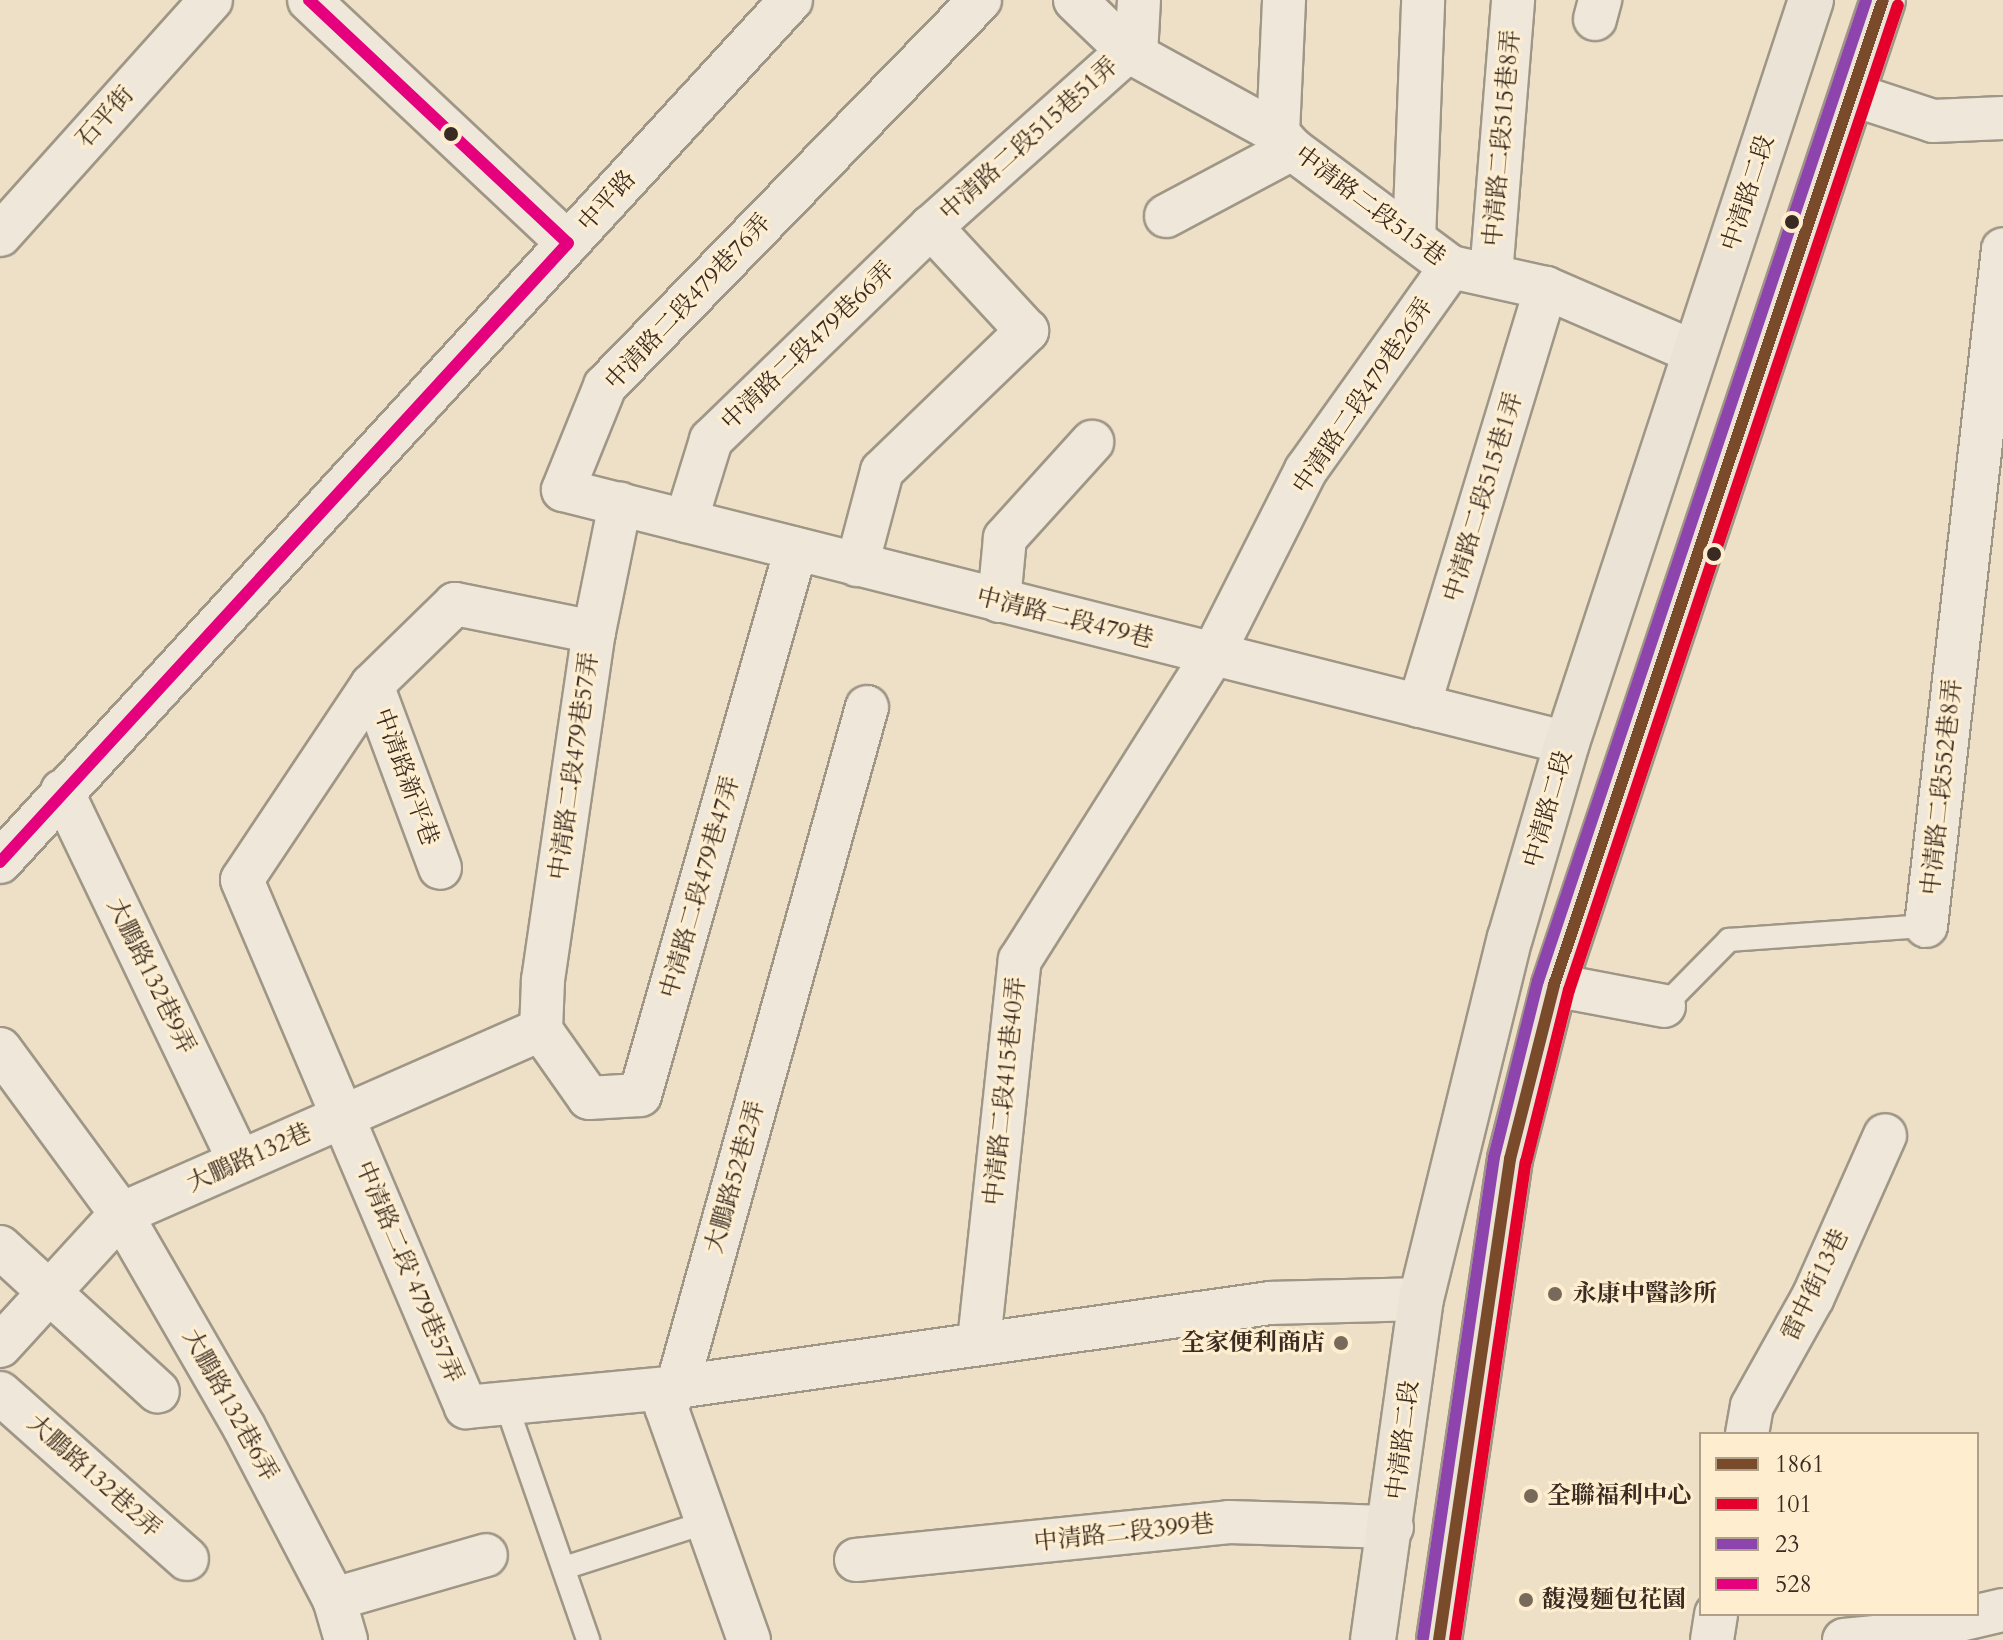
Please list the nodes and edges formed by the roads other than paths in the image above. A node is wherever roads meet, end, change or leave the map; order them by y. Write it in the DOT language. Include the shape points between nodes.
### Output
graph roads {
  1 [pos="211,0"];
  2 [pos="309,0"];
  3 [pos="791,0"];
  4 [pos="980,0"];
  5 [pos="1075,0"];
  6 [pos="1139,0"];
  7 [pos="1284,0"];
  8 [pos="1423,0"];
  9 [pos="1513,0"];
  10 [pos="1811,0"];
  11 [pos="1883,0"];
  12 [pos="1132,53"];
  13 [pos="1854,95"];
  14 [pos="2003,118"];
  15 [pos="1285,141"];
  16 [pos="1166,216"];
  17 [pos="931,227"];
  18 [pos="0,235"];
  19 [pos="1414,239"];
  20 [pos="568,243"];
  21 [pos="2003,249"];
  22 [pos="1471,271"];
  23 [pos="1546,288"];
  24 [pos="1696,353"];
  25 [pos="1092,442"];
  26 [pos="563,490"];
  27 [pos="620,504"];
  28 [pos="686,521"];
  29 [pos="796,549"];
  30 [pos="857,565"];
  31 [pos="999,601"];
  32 [pos="594,632"];
  33 [pos="1212,656"];
  34 [pos="372,685"];
  35 [pos="1419,706"];
  36 [pos="867,707"];
  37 [pos="1567,743"];
  38 [pos="62,791"];
  39 [pos="0,862"];
  40 [pos="440,868"];
  41 [pos="1926,926"];
  42 [pos="1554,985"];
  43 [pos="1664,1006"];
  44 [pos="541,1030"];
  45 [pos="0,1049"];
  46 [pos="344,1116"];
  47 [pos="1885,1135"];
  48 [pos="240,1162"];
  49 [pos="121,1214"];
  50 [pos="0,1247"];
  51 [pos="49,1293"];
  52 [pos="1421,1299"];
  53 [pos="979,1341"];
  54 [pos="0,1346"];
  55 [pos="677,1387"];
  56 [pos="158,1392"];
  57 [pos="0,1393"];
  58 [pos="506,1404"];
  59 [pos="1747,1432"];
  60 [pos="707,1522"];
  61 [pos="1392,1527"];
  62 [pos="486,1555"];
  63 [pos="187,1559"];
  64 [pos="856,1560"];
  65 [pos="564,1568"];
  66 [pos="334,1599"];
  67 [pos="2003,1610"];
  68 [pos="1716,1616"];
  69 [pos="1895,1638"];
  70 [pos="346,1640"];
  71 [pos="588,1640"];
  72 [pos="749,1640"];
  73 [pos="1373,1640"];
  74 [pos="1439,1640"];
  75 [pos="1712,1640"];
  76 [pos="1844,1640"];
  1 -- 18 [label="street, 石平街"];
  2 -- 20 [label="street"];
  3 -- 20 [label="street, 中平路"];
  4 -- 26 [label="street, 中清路二段479巷76弄" via="605,386"];
  5 -- 12 [label="street, 中清路二段515巷"];
  6 -- 12 [label="street"];
  7 -- 15 [label="street"];
  8 -- 19 [label="street"];
  9 -- 22 [label="street, 中清路二段515巷8弄"];
  10 -- 24 [label="main road, 中清路二段"];
  11 -- 13 [label="main road"];
  12 -- 15 [label="street, 中清路二段515巷"];
  12 -- 17 [label="street, 中清路二段515巷51弄"];
  13 -- 14 [label="street" via="1933,121"];
  13 -- 42 [label="main road"];
  15 -- 16 [label="street"];
  15 -- 19 [label="street, 中清路二段515巷"];
  17 -- 28 [label="street, 中清路二段479巷66弄" via="711,440"];
  17 -- 30 [label="street" via="1027,331 882,471"];
  19 -- 22 [label="street, 中清路二段515巷"];
  20 -- 38 [label="street, 中平路"];
  21 -- 41 [label="street, 中清路二段552巷8弄"];
  22 -- 23 [label="street, 中清路二段515巷"];
  22 -- 33 [label="street, 中清路二段479巷26弄" via="1306,470"];
  23 -- 24 [label="street, 中清路二段515巷"];
  23 -- 35 [label="street, 中清路二段515巷1弄"];
  24 -- 37 [label="main road, 中清路二段"];
  25 -- 31 [label="street" via="1005,538"];
  26 -- 27 [label="street, 中清路二段479巷"];
  27 -- 28 [label="street, 中清路二段479巷"];
  27 -- 32 [label="street, 中清路二段479巷57弄"];
  28 -- 29 [label="street, 中清路二段479巷"];
  29 -- 30 [label="street, 中清路二段479巷"];
  29 -- 44 [label="street, 中清路二段479巷47弄" via="640,1095 589,1098"];
  30 -- 31 [label="street, 中清路二段479巷"];
  31 -- 33 [label="street, 中清路二段479巷"];
  32 -- 34 [label="street, 中清路二段ˋ479巷57弄" via="455,604"];
  32 -- 44 [label="street, 中清路二段479巷57弄" via="543,980"];
  33 -- 35 [label="street, 中清路二段479巷"];
  33 -- 53 [label="street, 中清路二段415巷40弄" via="1020,960"];
  34 -- 40 [label="street, 中清路新平巷"];
  34 -- 46 [label="street, 中清路二段ˋ479巷57弄" via="242,880"];
  35 -- 37 [label="street, 中清路二段479巷"];
  36 -- 55 [label="street, 大鵬路52巷2弄"];
  37 -- 52 [label="main road, 中清路二段" via="1510,938"];
  38 -- 39 [label="street, 中平路"];
  38 -- 48 [label="street, 大鵬路132巷9弄"];
  41 -- 43 [label="lane, 中清路二段552巷8弄" via="1729,940"];
  42 -- 43 [label="street, 中清路二段552巷8弄"];
  42 -- 74 [label="main road" via="1510,1159"];
  44 -- 46 [label="street, 大鵬路132巷"];
  45 -- 49 [label="street, 大鵬路132巷6弄"];
  46 -- 48 [label="street, 大鵬路132巷"];
  46 -- 58 [label="street, 中清路二段ˋ479巷57弄" via="466,1407"];
  47 -- 59 [label="street, 雷中街13巷" via="1813,1297 1752,1406"];
  48 -- 49 [label="street, 大鵬路132巷"];
  49 -- 51 [label="street, 大鵬路132巷"];
  49 -- 66 [label="street, 大鵬路132巷6弄" via="244,1427"];
  50 -- 51 [label="street"];
  51 -- 54 [label="street, 大鵬路132巷"];
  51 -- 56 [label="street"];
  52 -- 53 [label="street, 中清路二段ˋ479巷57弄" via="1270,1303"];
  52 -- 61 [label="main road, 中清路二段"];
  53 -- 55 [label="street, 中清路二段ˋ479巷57弄"];
  55 -- 58 [label="street, 中清路二段ˋ479巷57弄"];
  55 -- 60 [label="street, 大鵬路52巷2弄" via="666,1407"];
  57 -- 63 [label="street, 大鵬路132巷2弄"];
  58 -- 65 [label="lane"];
  60 -- 65 [label="lane"];
  60 -- 72 [label="street, 大鵬路52巷2弄"];
  61 -- 64 [label="street, 中清路二段399巷" via="1229,1522"];
  61 -- 73 [label="main road, 中清路二段"];
  62 -- 66 [label="street"];
  65 -- 71 [label="lane"];
  66 -- 70 [label="street, 大鵬路132巷6弄"];
  67 -- 69 [label="street"];
  68 -- 75 [label="street"];
  69 -- 76 [label="street"];
}
